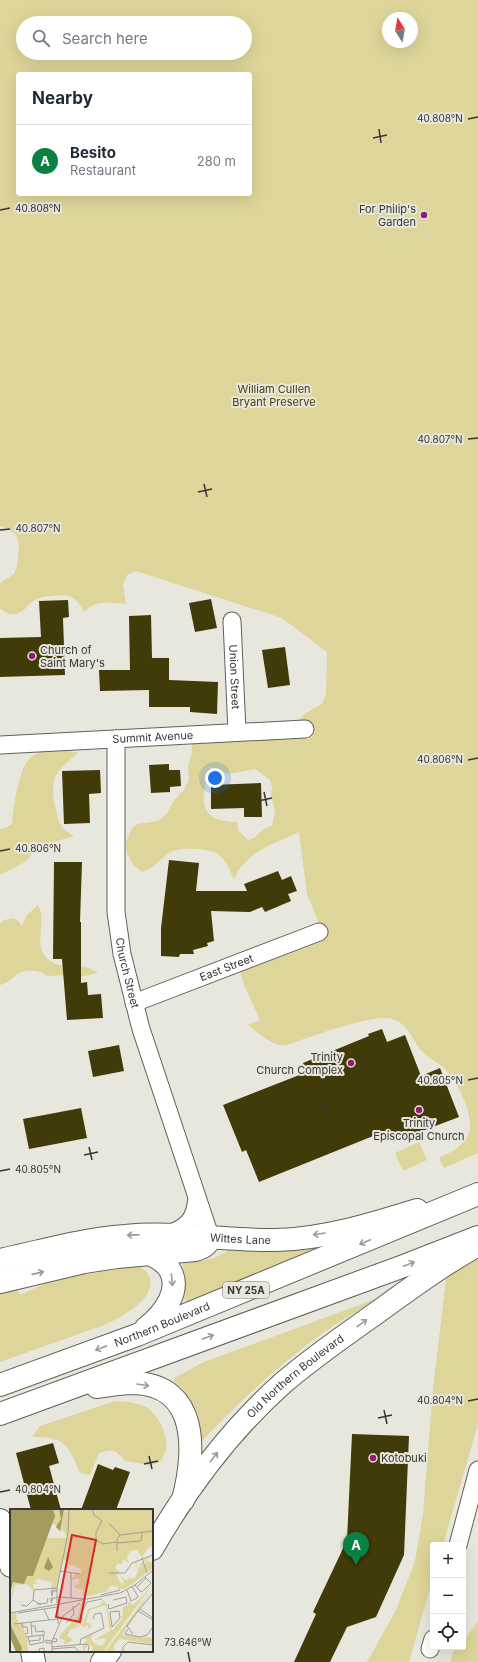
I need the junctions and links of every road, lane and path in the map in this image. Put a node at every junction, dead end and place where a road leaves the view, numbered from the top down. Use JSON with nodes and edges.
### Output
{"nodes":[{"id":1,"x":232,"y":621,"type":"dead end"},
{"id":2,"x":305,"y":729,"type":"dead end"},
{"id":3,"x":237,"y":732,"type":"junction"},
{"id":4,"x":116,"y":738,"type":"junction"},
{"id":5,"x":0,"y":745,"type":"edge"},
{"id":6,"x":319,"y":932,"type":"dead end"},
{"id":7,"x":134,"y":1003,"type":"junction"},
{"id":8,"x":478,"y":1193,"type":"edge"},
{"id":9,"x":197,"y":1198,"type":"junction"},
{"id":10,"x":164,"y":1235,"type":"junction"},
{"id":11,"x":210,"y":1236,"type":"junction"},
{"id":12,"x":478,"y":1237,"type":"edge"},
{"id":13,"x":478,"y":1245,"type":"edge"},
{"id":14,"x":148,"y":1253,"type":"junction"},
{"id":15,"x":0,"y":1260,"type":"edge"},
{"id":16,"x":0,"y":1282,"type":"edge"},
{"id":17,"x":137,"y":1335,"type":"junction"},
{"id":18,"x":6,"y":1383,"type":"edge"},
{"id":19,"x":22,"y":1406,"type":"junction"},
{"id":20,"x":0,"y":1414,"type":"edge"},
{"id":21,"x":478,"y":1470,"type":"edge"},
{"id":22,"x":183,"y":1500,"type":"junction"},
{"id":23,"x":0,"y":1520,"type":"edge"},
{"id":24,"x":459,"y":1542,"type":"edge"},
{"id":25,"x":153,"y":1547,"type":"edge"},
{"id":26,"x":10,"y":1562,"type":"edge"},
{"id":27,"x":32,"y":1652,"type":"edge"},
{"id":28,"x":109,"y":1652,"type":"edge"},
{"id":29,"x":110,"y":1652,"type":"edge"},
{"id":30,"x":34,"y":1662,"type":"edge"},
{"id":31,"x":102,"y":1662,"type":"edge"},
{"id":32,"x":108,"y":1662,"type":"edge"}],
"edges":[{"from":1,"to":3,"type":"street","name":"Union Street"},
{"from":2,"to":3,"type":"street","name":"Summit Avenue"},
{"from":3,"to":4,"type":"street","name":"Summit Avenue"},
{"from":4,"to":5,"type":"street","name":"Summit Avenue"},
{"from":4,"to":7,"type":"street","name":"Church Street"},
{"from":6,"to":7,"type":"street","name":"East Street"},
{"from":7,"to":9,"type":"street","name":"Church Street"},
{"from":8,"to":11,"type":"main road","name":"Wittes Lane","one_way":true},
{"from":8,"to":17,"type":"main road","name":"Northern Boulevard","number":"NY 25A","one_way":true},
{"from":9,"to":10,"type":"street"},
{"from":9,"to":11,"type":"street","name":"Church Street"},
{"from":10,"to":11,"type":"main road","name":"Wittes Lane"},
{"from":10,"to":15,"type":"main road","name":"Wittes Lane","one_way":true},
{"from":11,"to":14,"type":"main road"},
{"from":19,"to":12,"type":"main road","number":"NY 25A","one_way":true},
{"from":22,"to":13,"type":"main road","name":"Old Northern Boulevard","one_way":true},
{"from":16,"to":14,"type":"main road","one_way":true},
{"from":14,"to":17,"type":"main road","one_way":true},
{"from":17,"to":18,"type":"main road","name":"Northern Boulevard","number":"NY 25A","one_way":true},
{"from":19,"to":20,"type":"main road","number":"NY 25A"},
{"from":19,"to":22,"type":"main road","one_way":true},
{"from":21,"to":24,"type":"street"},
{"from":22,"to":25,"type":"main road","name":"Old Northern Boulevard"},
{"from":23,"to":26,"type":"main road"},
{"from":27,"to":30,"type":"main road"},
{"from":28,"to":31,"type":"main road"},
{"from":29,"to":32,"type":"main road"}]}
